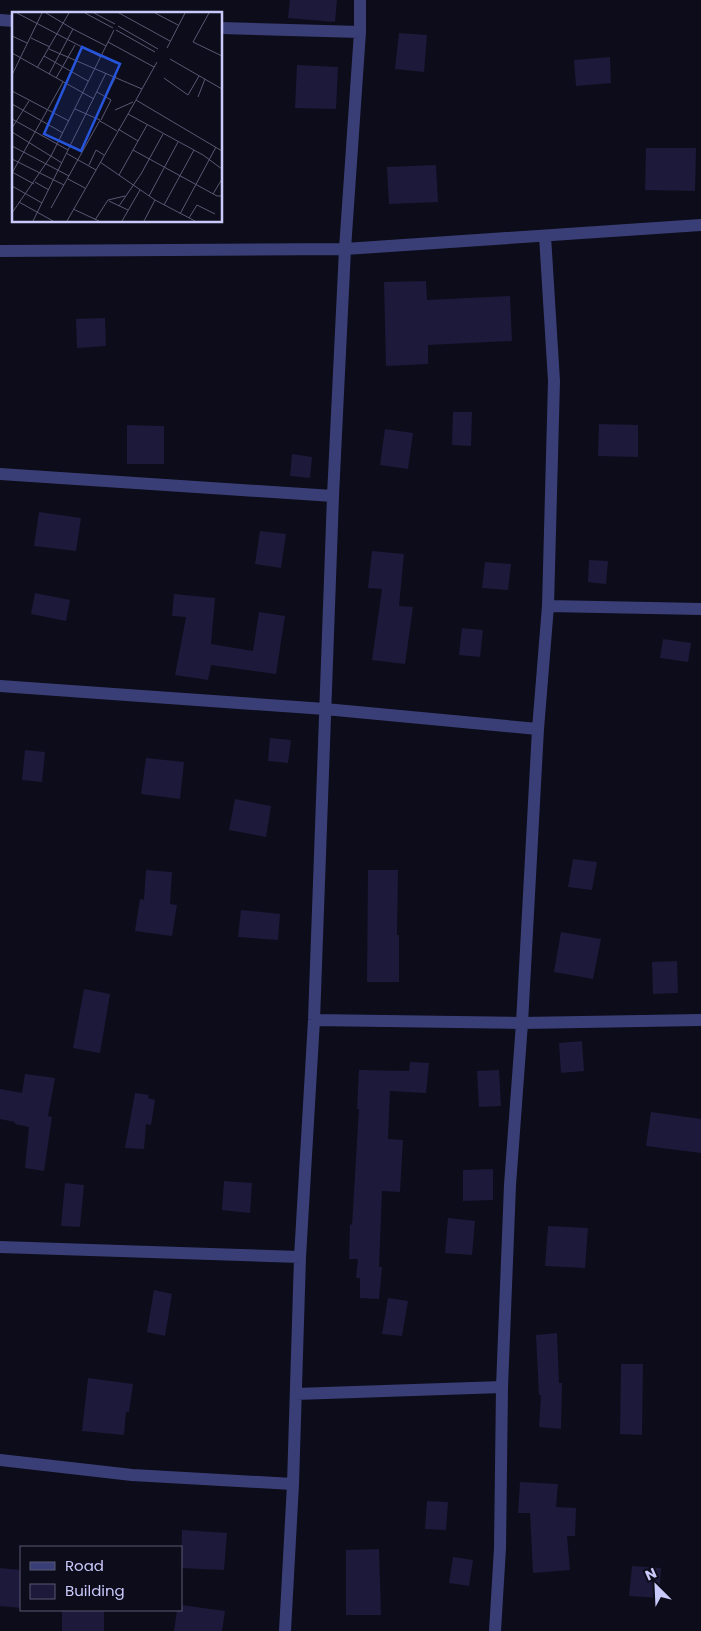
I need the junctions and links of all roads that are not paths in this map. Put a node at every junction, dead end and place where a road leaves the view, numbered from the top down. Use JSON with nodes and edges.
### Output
{"nodes":[{"id":1,"x":360,"y":0,"type":"edge"},
{"id":2,"x":222,"y":28,"type":"edge"},
{"id":3,"x":360,"y":32,"type":"junction"},
{"id":4,"x":701,"y":225,"type":"edge"},
{"id":5,"x":545,"y":236,"type":"junction"},
{"id":6,"x":345,"y":249,"type":"junction"},
{"id":7,"x":0,"y":251,"type":"edge"},
{"id":8,"x":0,"y":474,"type":"edge"},
{"id":9,"x":333,"y":496,"type":"junction"},
{"id":10,"x":548,"y":606,"type":"junction"},
{"id":11,"x":701,"y":609,"type":"edge"},
{"id":12,"x":0,"y":686,"type":"edge"},
{"id":13,"x":324,"y":708,"type":"junction"},
{"id":14,"x":538,"y":729,"type":"junction"},
{"id":15,"x":314,"y":1020,"type":"junction"},
{"id":16,"x":701,"y":1020,"type":"edge"},
{"id":17,"x":522,"y":1023,"type":"junction"},
{"id":18,"x":0,"y":1247,"type":"edge"},
{"id":19,"x":300,"y":1258,"type":"junction"},
{"id":20,"x":502,"y":1387,"type":"junction"},
{"id":21,"x":296,"y":1394,"type":"junction"},
{"id":22,"x":0,"y":1460,"type":"edge"},
{"id":23,"x":293,"y":1484,"type":"junction"},
{"id":24,"x":285,"y":1631,"type":"edge"},
{"id":25,"x":495,"y":1631,"type":"edge"}],
"edges":[{"from":1,"to":3,"type":"street"},
{"from":2,"to":3,"type":"street"},
{"from":3,"to":6,"type":"street"},
{"from":4,"to":5,"type":"street"},
{"from":5,"to":6,"type":"street"},
{"from":5,"to":10,"type":"street"},
{"from":6,"to":7,"type":"street"},
{"from":6,"to":9,"type":"street"},
{"from":8,"to":9,"type":"street"},
{"from":9,"to":13,"type":"street"},
{"from":10,"to":11,"type":"street"},
{"from":10,"to":14,"type":"street"},
{"from":12,"to":13,"type":"street"},
{"from":13,"to":14,"type":"street"},
{"from":13,"to":15,"type":"street"},
{"from":14,"to":17,"type":"street"},
{"from":15,"to":17,"type":"street"},
{"from":15,"to":19,"type":"street"},
{"from":16,"to":17,"type":"street"},
{"from":17,"to":20,"type":"street"},
{"from":18,"to":19,"type":"street"},
{"from":19,"to":21,"type":"street"},
{"from":20,"to":21,"type":"street"},
{"from":20,"to":25,"type":"street"},
{"from":21,"to":23,"type":"street"},
{"from":22,"to":23,"type":"street"},
{"from":23,"to":24,"type":"street"}]}
